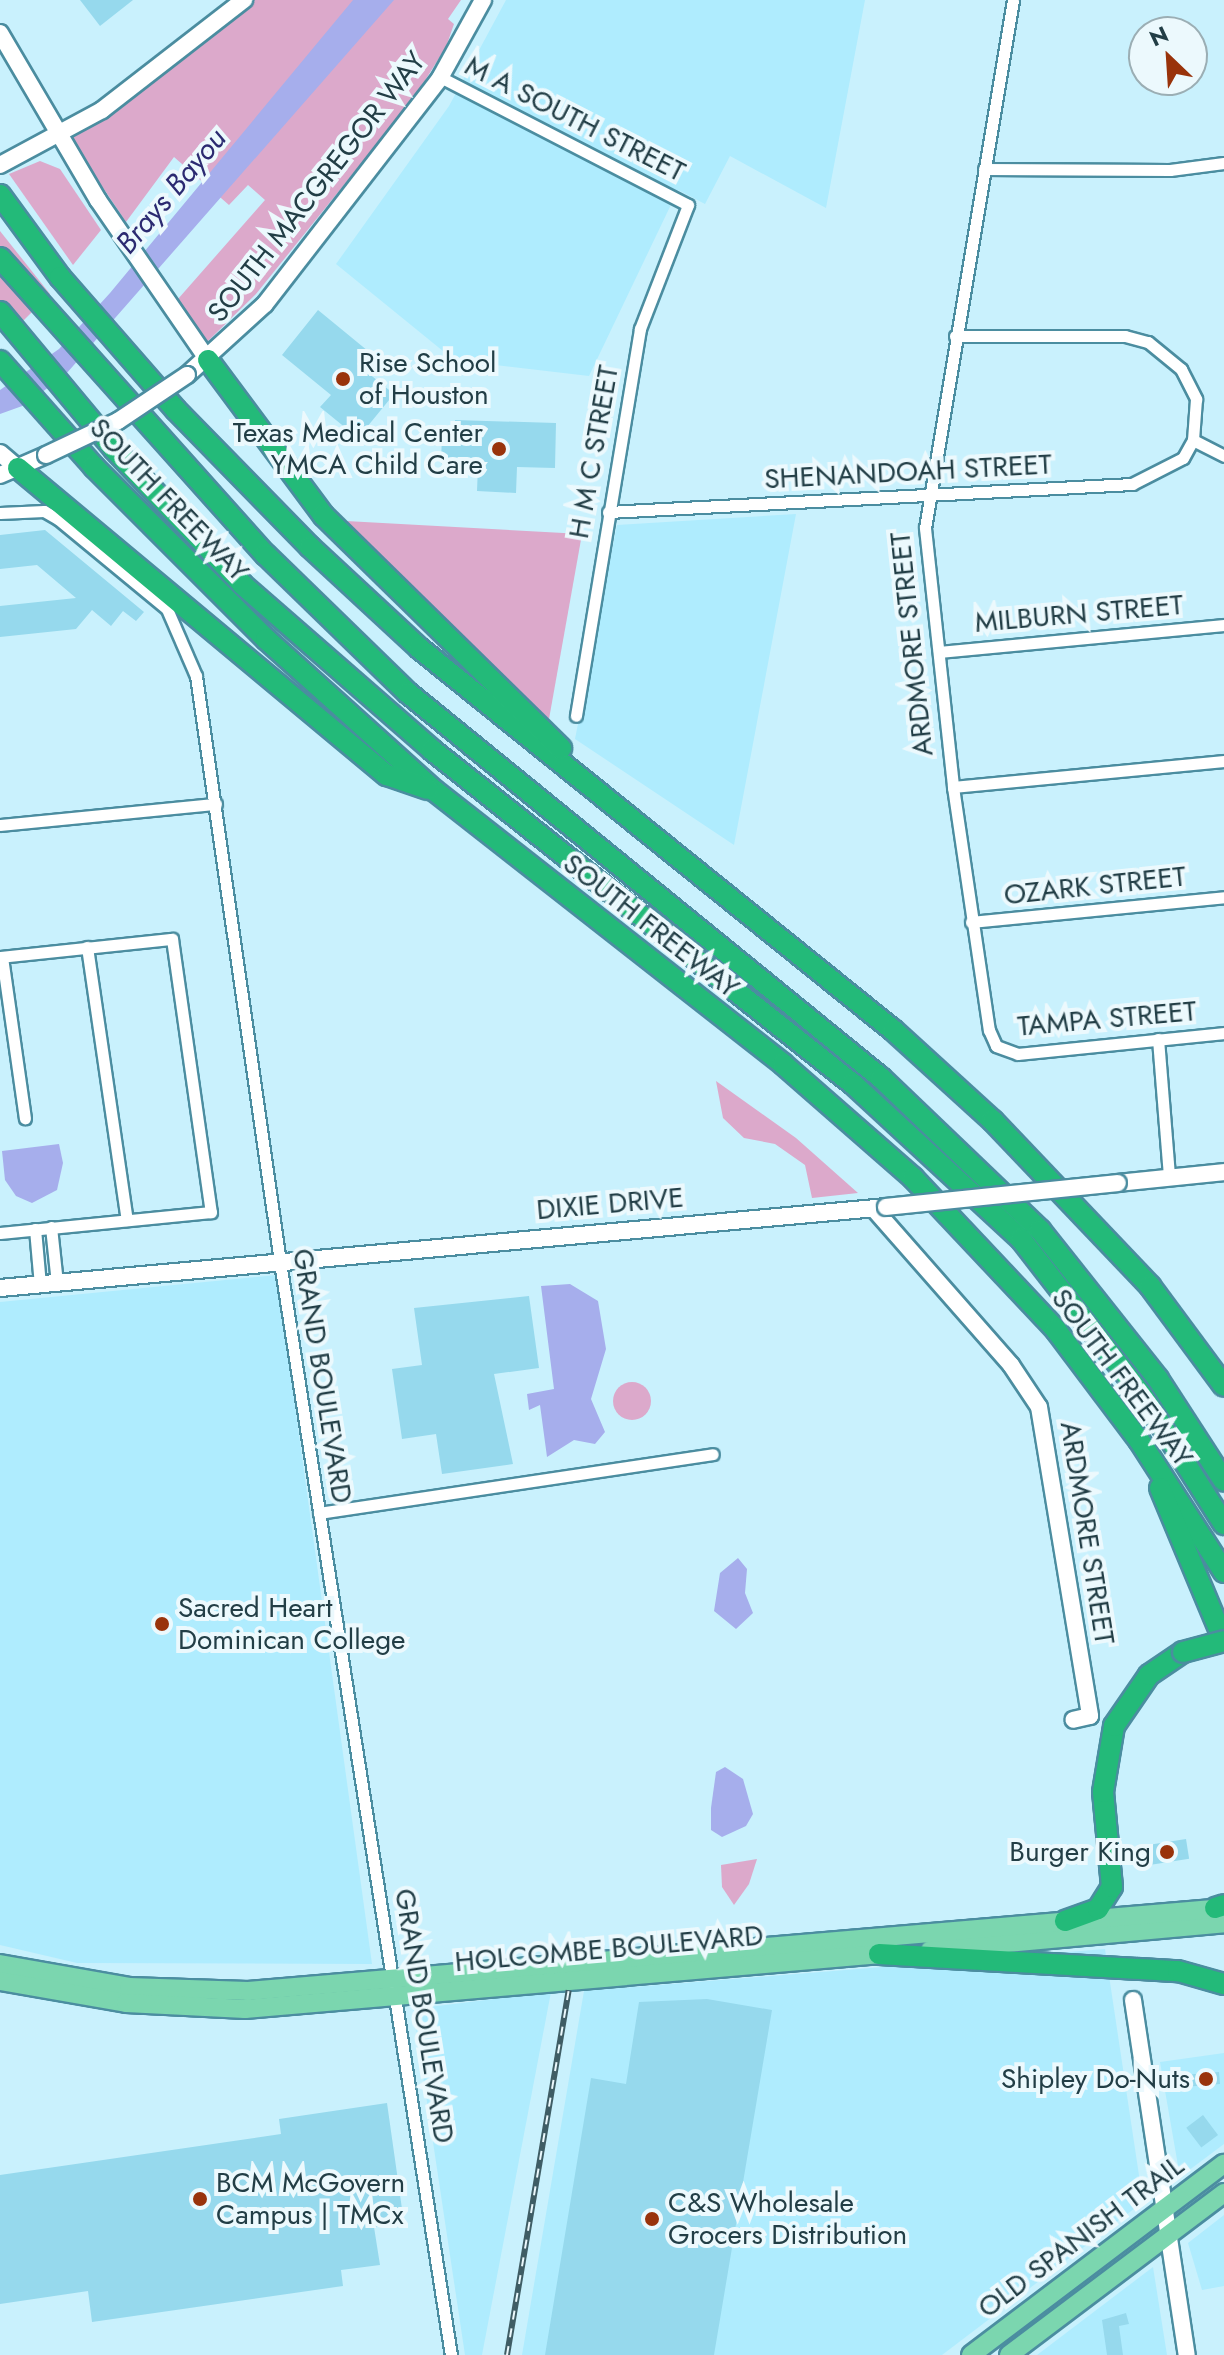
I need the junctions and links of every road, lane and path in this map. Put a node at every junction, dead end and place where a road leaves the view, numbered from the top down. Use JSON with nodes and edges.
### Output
{"nodes":[{"id":1,"x":244,"y":0,"type":"edge"},
{"id":2,"x":483,"y":0,"type":"edge"},
{"id":3,"x":1013,"y":0,"type":"edge"},
{"id":4,"x":0,"y":33,"type":"edge"},
{"id":5,"x":440,"y":77,"type":"junction"},
{"id":6,"x":58,"y":136,"type":"junction"},
{"id":7,"x":1224,"y":163,"type":"edge"},
{"id":8,"x":0,"y":165,"type":"edge"},
{"id":9,"x":984,"y":169,"type":"junction"},
{"id":10,"x":2,"y":196,"type":"edge"},
{"id":11,"x":688,"y":205,"type":"joint"},
{"id":12,"x":0,"y":258,"type":"edge"},
{"id":13,"x":3,"y":316,"type":"edge"},
{"id":14,"x":955,"y":336,"type":"junction"},
{"id":15,"x":208,"y":360,"type":"junction"},
{"id":16,"x":0,"y":361,"type":"edge"},
{"id":17,"x":1193,"y":440,"type":"junction"},
{"id":18,"x":0,"y":453,"type":"edge"},
{"id":19,"x":1224,"y":456,"type":"edge"},
{"id":20,"x":9,"y":471,"type":"edge"},
{"id":21,"x":929,"y":496,"type":"junction"},
{"id":22,"x":608,"y":512,"type":"junction"},
{"id":23,"x":0,"y":513,"type":"edge"},
{"id":24,"x":1224,"y":625,"type":"edge"},
{"id":25,"x":939,"y":652,"type":"junction"},
{"id":26,"x":576,"y":716,"type":"dead end"},
{"id":27,"x":1224,"y":761,"type":"edge"},
{"id":28,"x":953,"y":787,"type":"junction"},
{"id":29,"x":435,"y":791,"type":"junction"},
{"id":30,"x":216,"y":804,"type":"junction"},
{"id":31,"x":0,"y":825,"type":"edge"},
{"id":32,"x":678,"y":858,"type":"junction"},
{"id":33,"x":1224,"y":897,"type":"edge"},
{"id":34,"x":971,"y":922,"type":"junction"},
{"id":35,"x":87,"y":947,"type":"junction"},
{"id":36,"x":1,"y":957,"type":"edge"},
{"id":37,"x":1224,"y":1033,"type":"edge"},
{"id":38,"x":1158,"y":1039,"type":"junction"},
{"id":39,"x":996,"y":1046,"type":"joint"},
{"id":40,"x":25,"y":1118,"type":"dead end"},
{"id":41,"x":1224,"y":1172,"type":"edge"},
{"id":42,"x":1169,"y":1177,"type":"junction"},
{"id":43,"x":880,"y":1208,"type":"junction"},
{"id":44,"x":127,"y":1220,"type":"junction"},
{"id":45,"x":51,"y":1227,"type":"junction"},
{"id":46,"x":35,"y":1229,"type":"junction"},
{"id":47,"x":0,"y":1233,"type":"edge"},
{"id":48,"x":280,"y":1262,"type":"junction"},
{"id":49,"x":49,"y":1284,"type":"junction"},
{"id":50,"x":0,"y":1288,"type":"edge"},
{"id":51,"x":1224,"y":1386,"type":"edge"},
{"id":52,"x":1139,"y":1440,"type":"junction"},
{"id":53,"x":713,"y":1454,"type":"dead end"},
{"id":54,"x":1224,"y":1481,"type":"edge"},
{"id":55,"x":319,"y":1513,"type":"junction"},
{"id":56,"x":1224,"y":1524,"type":"edge"},
{"id":57,"x":1224,"y":1572,"type":"edge"},
{"id":58,"x":1224,"y":1641,"type":"edge"},
{"id":59,"x":1073,"y":1720,"type":"dead end"},
{"id":60,"x":1222,"y":1911,"type":"edge"},
{"id":61,"x":1065,"y":1921,"type":"junction"},
{"id":62,"x":879,"y":1954,"type":"junction"},
{"id":63,"x":0,"y":1964,"type":"edge"},
{"id":64,"x":0,"y":1981,"type":"edge"},
{"id":65,"x":1224,"y":1984,"type":"edge"},
{"id":66,"x":393,"y":1988,"type":"junction"},
{"id":67,"x":1133,"y":2000,"type":"dead end"},
{"id":68,"x":1224,"y":2164,"type":"edge"},
{"id":69,"x":1224,"y":2193,"type":"edge"},
{"id":70,"x":1165,"y":2208,"type":"junction"},
{"id":71,"x":1169,"y":2235,"type":"junction"},
{"id":72,"x":1019,"y":2318,"type":"junction"},
{"id":73,"x":1034,"y":2336,"type":"junction"},
{"id":74,"x":451,"y":2355,"type":"edge"},
{"id":75,"x":971,"y":2355,"type":"edge"},
{"id":76,"x":1009,"y":2355,"type":"edge"},
{"id":77,"x":1187,"y":2355,"type":"edge"}],
"edges":[{"from":1,"to":6,"type":"street"},
{"from":2,"to":5,"type":"street","name":"SOUTH MACGREGOR WAY"},
{"from":3,"to":9,"type":"street","name":"ARDMORE STREET"},
{"from":4,"to":6,"type":"street"},
{"from":5,"to":11,"type":"street","name":"M A SOUTH STREET"},
{"from":5,"to":15,"type":"street","name":"SOUTH MACGREGOR WAY"},
{"from":6,"to":8,"type":"street"},
{"from":6,"to":15,"type":"street"},
{"from":7,"to":9,"type":"street"},
{"from":9,"to":14,"type":"street","name":"ARDMORE STREET"},
{"from":10,"to":32,"type":"highway"},
{"from":11,"to":22,"type":"street","name":"H M C STREET"},
{"from":12,"to":54,"type":"highway"},
{"from":13,"to":56,"type":"highway"},
{"from":14,"to":17,"type":"street"},
{"from":14,"to":21,"type":"street","name":"ARDMORE STREET"},
{"from":15,"to":20,"type":"street","name":"SOUTH MACGREGOR WAY","bridge":true},
{"from":15,"to":32,"type":"highway"},
{"from":16,"to":29,"type":"highway","name":"SOUTH FREEWAY"},
{"from":17,"to":19,"type":"street"},
{"from":17,"to":21,"type":"street","name":"SHENANDOAH STREET"},
{"from":18,"to":20,"type":"street"},
{"from":20,"to":29,"type":"highway"},
{"from":21,"to":22,"type":"street","name":"SHENANDOAH STREET"},
{"from":21,"to":25,"type":"street","name":"ARDMORE STREET"},
{"from":22,"to":26,"type":"street","name":"H M C STREET"},
{"from":23,"to":30,"type":"street","name":"GRAND BOULEVARD"},
{"from":24,"to":25,"type":"street","name":"MILBURN STREET"},
{"from":25,"to":28,"type":"street","name":"ARDMORE STREET"},
{"from":27,"to":28,"type":"street"},
{"from":28,"to":34,"type":"street","name":"ARDMORE STREET"},
{"from":29,"to":52,"type":"highway","name":"SOUTH FREEWAY"},
{"from":30,"to":31,"type":"street"},
{"from":30,"to":48,"type":"street","name":"GRAND BOULEVARD"},
{"from":32,"to":51,"type":"highway"},
{"from":33,"to":34,"type":"street","name":"OZARK STREET"},
{"from":34,"to":39,"type":"street","name":"ARDMORE STREET"},
{"from":35,"to":36,"type":"street"},
{"from":35,"to":44,"type":"street"},
{"from":35,"to":44,"type":"street"},
{"from":36,"to":40,"type":"street"},
{"from":37,"to":38,"type":"street","name":"TAMPA STREET"},
{"from":38,"to":39,"type":"street","name":"TAMPA STREET"},
{"from":38,"to":42,"type":"street"},
{"from":41,"to":42,"type":"street","name":"DIXIE DRIVE"},
{"from":42,"to":43,"type":"street","name":"DIXIE DRIVE","bridge":true},
{"from":43,"to":48,"type":"street","name":"DIXIE DRIVE"},
{"from":43,"to":59,"type":"street","name":"ARDMORE STREET"},
{"from":44,"to":45,"type":"street"},
{"from":45,"to":46,"type":"street"},
{"from":45,"to":49,"type":"street"},
{"from":46,"to":47,"type":"street"},
{"from":46,"to":49,"type":"street"},
{"from":48,"to":49,"type":"street","name":"DIXIE DRIVE"},
{"from":48,"to":55,"type":"street","name":"GRAND BOULEVARD"},
{"from":49,"to":50,"type":"street","name":"DIXIE DRIVE"},
{"from":52,"to":57,"type":"highway","name":"SOUTH FREEWAY"},
{"from":52,"to":58,"type":"highway"},
{"from":53,"to":55,"type":"street"},
{"from":55,"to":66,"type":"street","name":"GRAND BOULEVARD"},
{"from":58,"to":61,"type":"highway","bridge":true},
{"from":60,"to":61,"type":"main road","name":"HOLCOMBE BOULEVARD"},
{"from":60,"to":62,"type":"main road","name":"HOLCOMBE BOULEVARD"},
{"from":61,"to":66,"type":"main road","name":"HOLCOMBE BOULEVARD"},
{"from":62,"to":65,"type":"highway"},
{"from":62,"to":66,"type":"main road","name":"HOLCOMBE BOULEVARD"},
{"from":63,"to":66,"type":"main road","name":"HOLCOMBE BOULEVARD"},
{"from":64,"to":66,"type":"main road","name":"HOLCOMBE BOULEVARD"},
{"from":66,"to":74,"type":"street","name":"GRAND BOULEVARD"},
{"from":67,"to":70,"type":"street"},
{"from":68,"to":70,"type":"main road","name":"OLD SPANISH TRAIL"},
{"from":69,"to":71,"type":"main road","name":"OLD SPANISH TRAIL"},
{"from":70,"to":71,"type":"street"},
{"from":70,"to":72,"type":"main road","name":"OLD SPANISH TRAIL"},
{"from":71,"to":73,"type":"main road","name":"OLD SPANISH TRAIL"},
{"from":71,"to":77,"type":"street"},
{"from":72,"to":73,"type":"main road"},
{"from":72,"to":75,"type":"main road","name":"OLD SPANISH TRAIL"},
{"from":73,"to":76,"type":"main road","name":"OLD SPANISH TRAIL"}]}
